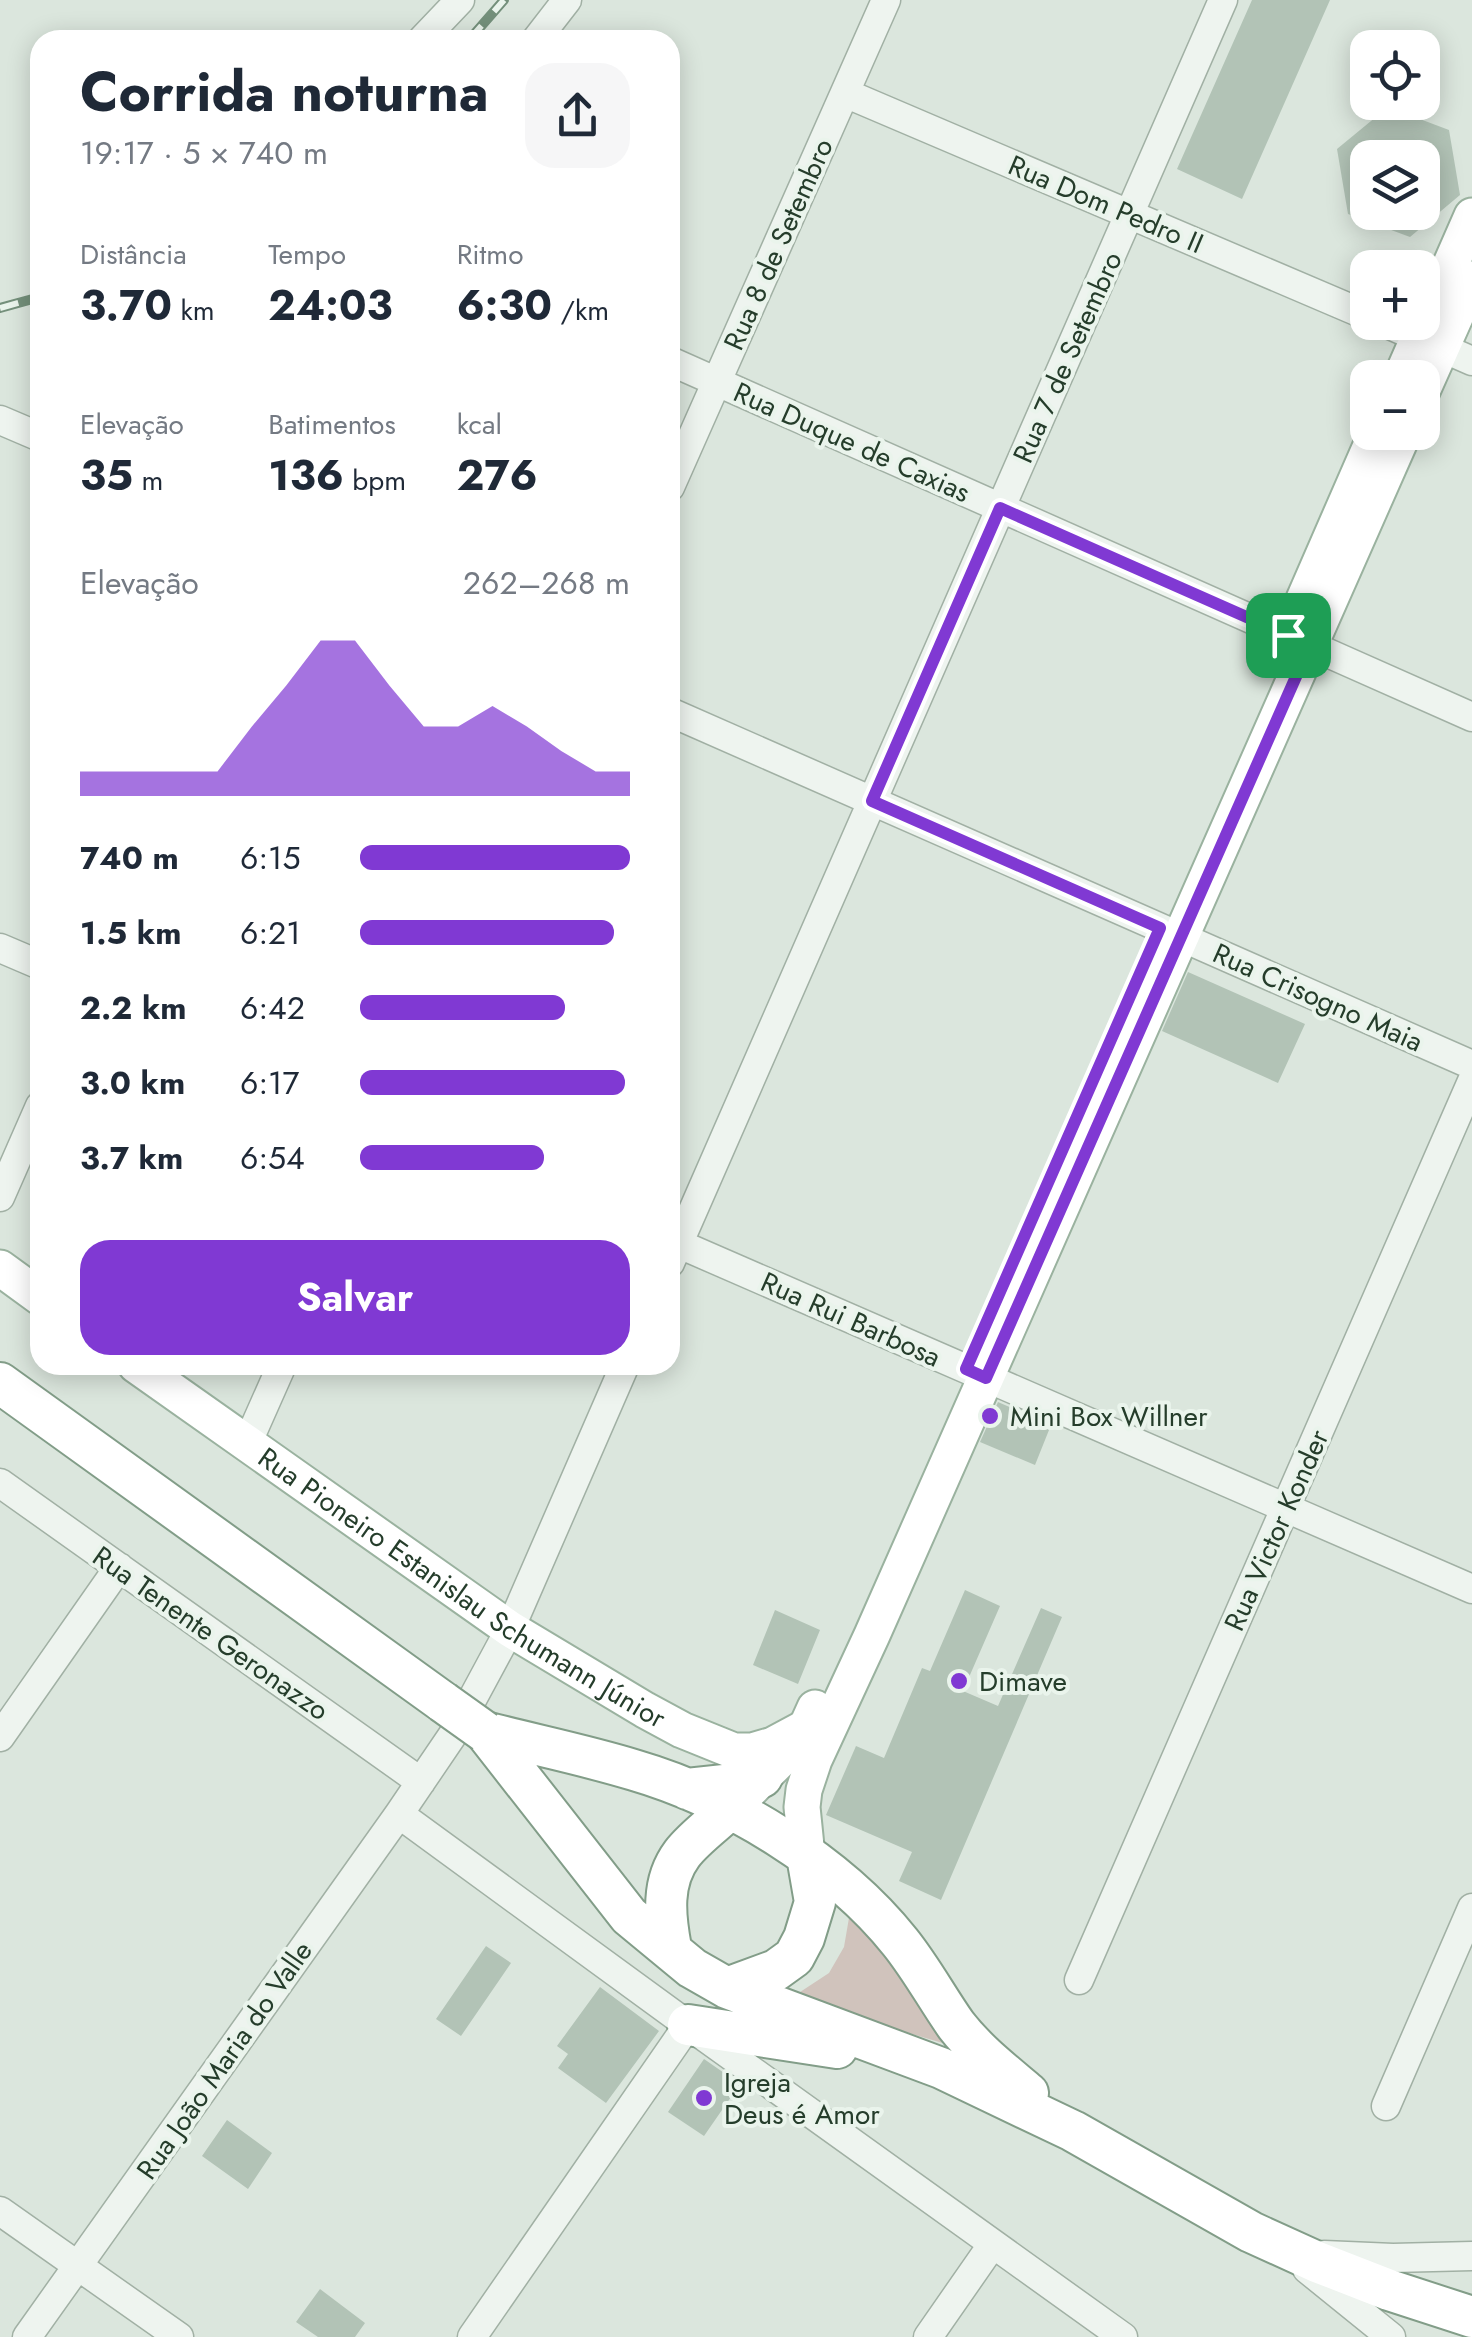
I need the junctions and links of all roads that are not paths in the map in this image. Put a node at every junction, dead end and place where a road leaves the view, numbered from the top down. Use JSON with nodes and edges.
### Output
{"nodes":[{"id":1,"x":460,"y":0,"type":"edge"},
{"id":2,"x":567,"y":0,"type":"edge"},
{"id":3,"x":886,"y":0,"type":"edge"},
{"id":4,"x":1222,"y":0,"type":"edge"},
{"id":5,"x":432,"y":30,"type":"edge"},
{"id":6,"x":544,"y":30,"type":"edge"},
{"id":7,"x":845,"y":93,"type":"junction"},
{"id":8,"x":1129,"y":214,"type":"junction"},
{"id":9,"x":1472,"y":216,"type":"edge"},
{"id":10,"x":1472,"y":279,"type":"edge"},
{"id":11,"x":1350,"y":308,"type":"edge"},
{"id":12,"x":1444,"y":349,"type":"edge"},
{"id":13,"x":680,"y":366,"type":"edge"},
{"id":14,"x":716,"y":382,"type":"junction"},
{"id":15,"x":0,"y":420,"type":"edge"},
{"id":16,"x":30,"y":434,"type":"edge"},
{"id":17,"x":1370,"y":450,"type":"edge"},
{"id":18,"x":1395,"y":450,"type":"edge"},
{"id":19,"x":680,"y":465,"type":"edge"},
{"id":20,"x":1000,"y":508,"type":"junction"},
{"id":21,"x":1299,"y":640,"type":"junction"},
{"id":22,"x":680,"y":716,"type":"edge"},
{"id":23,"x":1472,"y":717,"type":"edge"},
{"id":24,"x":872,"y":801,"type":"junction"},
{"id":25,"x":1170,"y":932,"type":"junction"},
{"id":26,"x":0,"y":948,"type":"edge"},
{"id":27,"x":30,"y":962,"type":"edge"},
{"id":28,"x":1472,"y":1065,"type":"edge"},
{"id":29,"x":1472,"y":1081,"type":"edge"},
{"id":30,"x":30,"y":1129,"type":"edge"},
{"id":31,"x":0,"y":1197,"type":"edge"},
{"id":32,"x":680,"y":1233,"type":"edge"},
{"id":33,"x":680,"y":1252,"type":"edge"},
{"id":34,"x":0,"y":1268,"type":"edge"},
{"id":35,"x":30,"y":1290,"type":"edge"},
{"id":36,"x":976,"y":1373,"type":"junction"},
{"id":37,"x":150,"y":1375,"type":"edge"},
{"id":38,"x":278,"y":1375,"type":"edge"},
{"id":39,"x":621,"y":1375,"type":"edge"},
{"id":40,"x":0,"y":1383,"type":"edge"},
{"id":41,"x":247,"y":1444,"type":"junction"},
{"id":42,"x":0,"y":1483,"type":"edge"},
{"id":43,"x":1286,"y":1508,"type":"junction"},
{"id":44,"x":119,"y":1568,"type":"junction"},
{"id":45,"x":1472,"y":1589,"type":"edge"},
{"id":46,"x":510,"y":1629,"type":"junction"},
{"id":47,"x":806,"y":1728,"type":"junction"},
{"id":48,"x":486,"y":1732,"type":"junction"},
{"id":49,"x":0,"y":1737,"type":"edge"},
{"id":50,"x":762,"y":1778,"type":"junction"},
{"id":51,"x":421,"y":1782,"type":"junction"},
{"id":52,"x":687,"y":1788,"type":"junction"},
{"id":53,"x":730,"y":1809,"type":"junction"},
{"id":54,"x":399,"y":1814,"type":"junction"},
{"id":55,"x":807,"y":1856,"type":"junction"},
{"id":56,"x":1472,"y":1908,"type":"edge"},
{"id":57,"x":671,"y":1948,"type":"junction"},
{"id":58,"x":1079,"y":1980,"type":"dead end"},
{"id":59,"x":727,"y":1988,"type":"junction"},
{"id":60,"x":688,"y":2025,"type":"junction"},
{"id":61,"x":941,"y":2068,"type":"junction"},
{"id":62,"x":1386,"y":2106,"type":"dead end"},
{"id":63,"x":1073,"y":2131,"type":"junction"},
{"id":64,"x":0,"y":2211,"type":"edge"},
{"id":65,"x":992,"y":2245,"type":"junction"},
{"id":66,"x":1287,"y":2249,"type":"junction"},
{"id":67,"x":1472,"y":2256,"type":"edge"},
{"id":68,"x":78,"y":2266,"type":"junction"},
{"id":69,"x":1472,"y":2318,"type":"edge"},
{"id":70,"x":27,"y":2337,"type":"edge"},
{"id":71,"x":180,"y":2337,"type":"edge"},
{"id":72,"x":472,"y":2337,"type":"edge"},
{"id":73,"x":928,"y":2337,"type":"edge"},
{"id":74,"x":1123,"y":2337,"type":"edge"},
{"id":75,"x":1391,"y":2337,"type":"edge"}],
"edges":[{"from":1,"to":5,"type":"street"},
{"from":2,"to":6,"type":"street"},
{"from":3,"to":7,"type":"street","name":"Rua 8 de Setembro"},
{"from":4,"to":8,"type":"street","name":"Rua 7 de Setembro"},
{"from":7,"to":8,"type":"street","name":"Rua Dom Pedro II"},
{"from":7,"to":14,"type":"street","name":"Rua 8 de Setembro"},
{"from":8,"to":11,"type":"street","name":"Rua Dom Pedro II"},
{"from":8,"to":20,"type":"street","name":"Rua 7 de Setembro"},
{"from":9,"to":12,"type":"main road"},
{"from":10,"to":12,"type":"main road"},
{"from":13,"to":14,"type":"street","name":"Rua Duque de Caxias"},
{"from":14,"to":19,"type":"street","name":"Rua 8 de Setembro"},
{"from":14,"to":20,"type":"street","name":"Rua Duque de Caxias"},
{"from":15,"to":16,"type":"street"},
{"from":17,"to":21,"type":"main road"},
{"from":18,"to":21,"type":"main road"},
{"from":20,"to":21,"type":"street","name":"Rua Duque de Caxias"},
{"from":20,"to":24,"type":"street","name":"Rua 7 de Setembro"},
{"from":21,"to":23,"type":"street","name":"Rua Duque de Caxias"},
{"from":21,"to":25,"type":"main road"},
{"from":22,"to":24,"type":"street","name":"Rua Crisogno Maia"},
{"from":24,"to":25,"type":"street","name":"Rua Crisogno Maia"},
{"from":24,"to":32,"type":"street","name":"Rua 7 de Setembro"},
{"from":25,"to":28,"type":"street","name":"Rua Crisogno Maia"},
{"from":25,"to":36,"type":"main road"},
{"from":26,"to":27,"type":"street"},
{"from":29,"to":43,"type":"street","name":"Rua Victor Konder"},
{"from":30,"to":31,"type":"street"},
{"from":33,"to":36,"type":"street","name":"Rua Rui Barbosa"},
{"from":34,"to":35,"type":"main road"},
{"from":36,"to":43,"type":"street","name":"Rua Rui Barbosa"},
{"from":36,"to":47,"type":"main road"},
{"from":36,"to":55,"type":"main road"},
{"from":37,"to":41,"type":"main road","name":"Rua Pioneiro Estanislau Schumann Júnior"},
{"from":38,"to":41,"type":"street"},
{"from":39,"to":46,"type":"street"},
{"from":40,"to":48,"type":"highway","bridge":true},
{"from":41,"to":46,"type":"main road","name":"Rua Pioneiro Estanislau Schumann Júnior"},
{"from":42,"to":44,"type":"street","name":"Rua Tenente Geronazzo"},
{"from":43,"to":45,"type":"street","name":"Rua Rui Barbosa"},
{"from":43,"to":58,"type":"street","name":"Rua Victor Konder"},
{"from":44,"to":49,"type":"street"},
{"from":44,"to":51,"type":"street","name":"Rua Tenente Geronazzo"},
{"from":46,"to":47,"type":"main road","name":"Rua Pioneiro Estanislau Schumann Júnior"},
{"from":46,"to":51,"type":"street","name":"Rua João Maria do Valle"},
{"from":47,"to":50,"type":"main road"},
{"from":48,"to":52,"type":"highway"},
{"from":48,"to":57,"type":"highway"},
{"from":50,"to":52,"type":"highway"},
{"from":50,"to":53,"type":"main road"},
{"from":51,"to":54,"type":"street","name":"Rua João Maria do Valle"},
{"from":52,"to":53,"type":"highway"},
{"from":53,"to":55,"type":"highway"},
{"from":53,"to":57,"type":"highway"},
{"from":54,"to":60,"type":"street"},
{"from":54,"to":68,"type":"street","name":"Rua João Maria do Valle"},
{"from":55,"to":59,"type":"highway"},
{"from":55,"to":63,"type":"highway"},
{"from":56,"to":62,"type":"street"},
{"from":57,"to":59,"type":"highway"},
{"from":59,"to":61,"type":"highway"},
{"from":60,"to":61,"type":"highway"},
{"from":60,"to":65,"type":"street"},
{"from":60,"to":72,"type":"street"},
{"from":61,"to":63,"type":"highway"},
{"from":63,"to":66,"type":"highway"},
{"from":64,"to":68,"type":"street"},
{"from":65,"to":73,"type":"street"},
{"from":65,"to":74,"type":"street"},
{"from":66,"to":67,"type":"street"},
{"from":66,"to":69,"type":"highway"},
{"from":66,"to":75,"type":"street"},
{"from":68,"to":70,"type":"street","name":"Rua João Maria do Valle"},
{"from":68,"to":71,"type":"street"}]}
